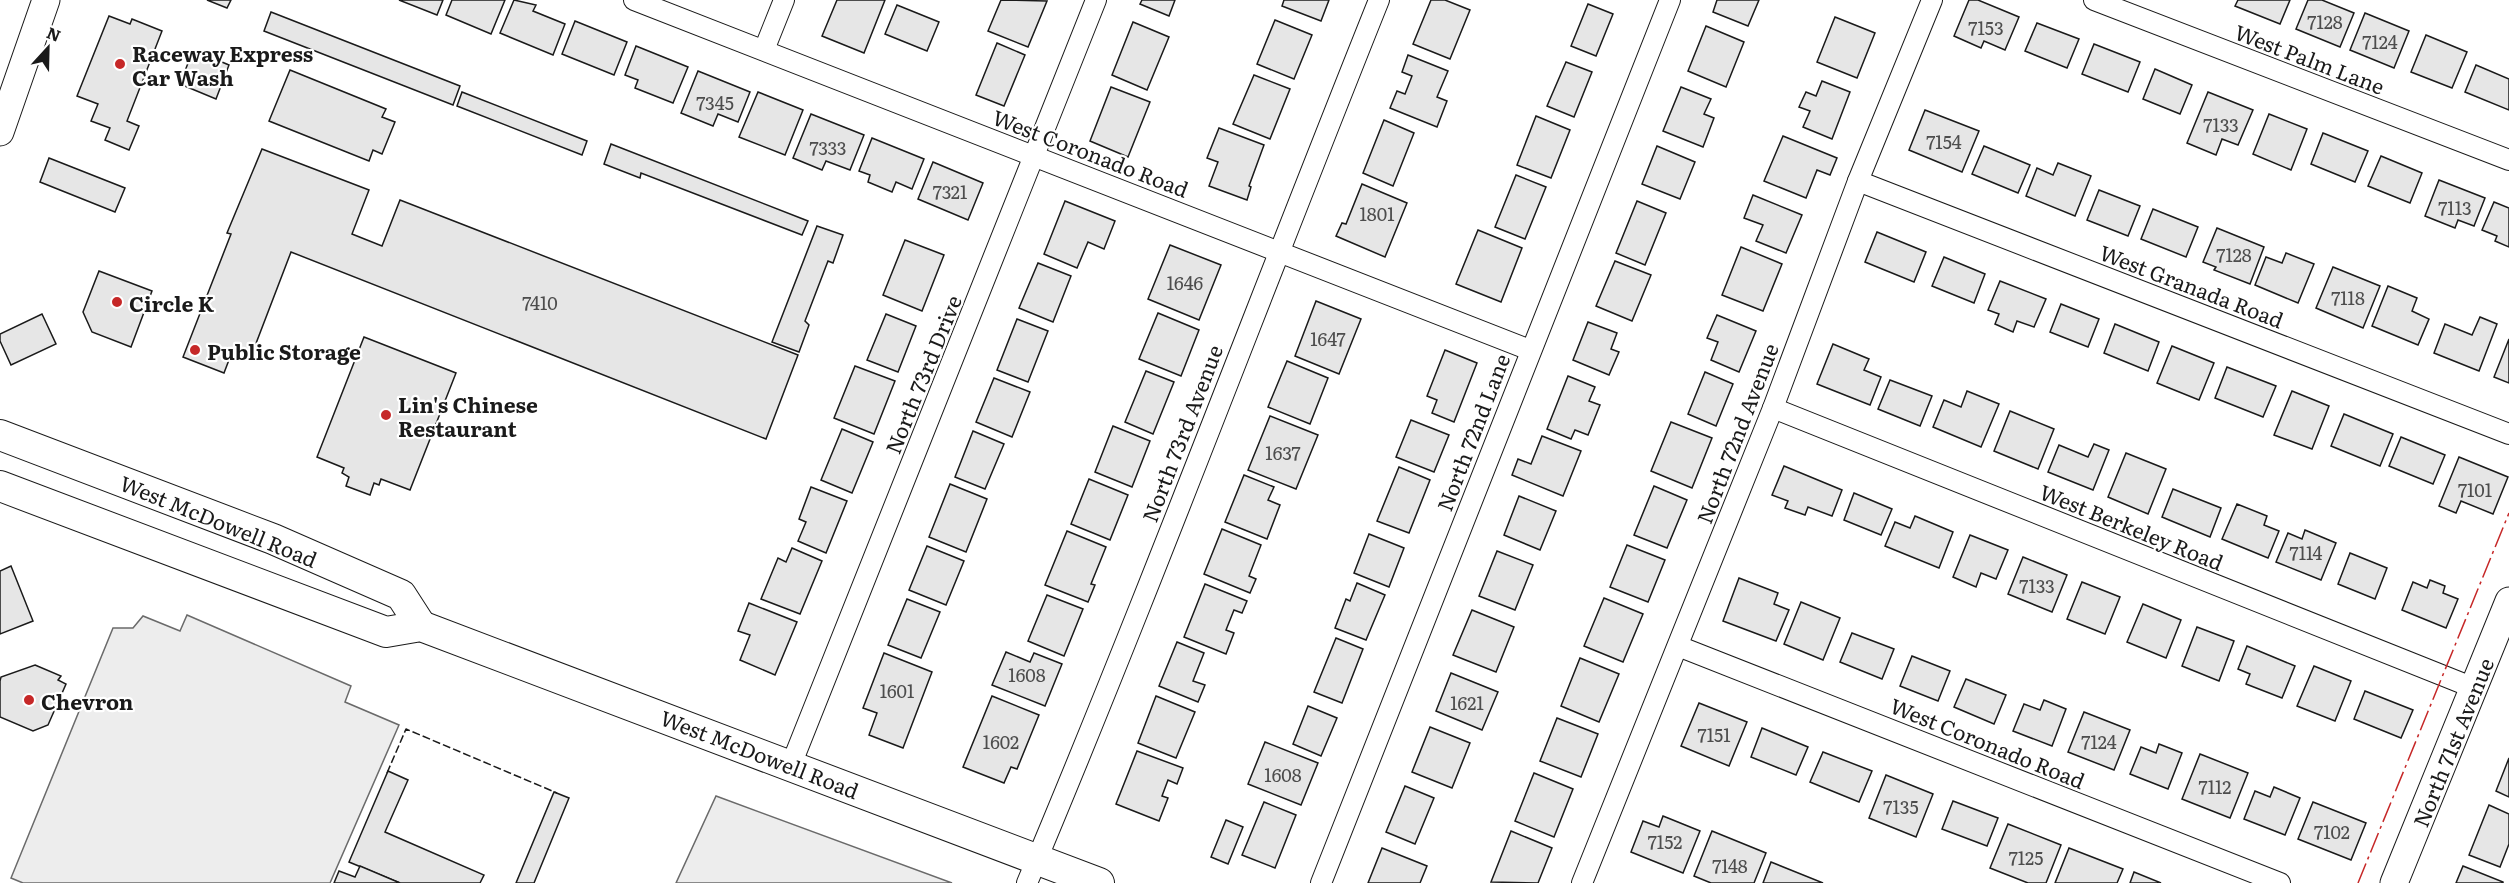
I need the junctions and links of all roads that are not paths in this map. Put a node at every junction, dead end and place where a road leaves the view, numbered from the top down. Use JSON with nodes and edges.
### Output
{"nodes":[{"id":1,"x":46,"y":0,"type":"edge"},
{"id":2,"x":634,"y":0,"type":"edge"},
{"id":3,"x":784,"y":0,"type":"edge"},
{"id":4,"x":1096,"y":0,"type":"edge"},
{"id":5,"x":1379,"y":0,"type":"edge"},
{"id":6,"x":1670,"y":0,"type":"edge"},
{"id":7,"x":1932,"y":0,"type":"edge"},
{"id":8,"x":2094,"y":0,"type":"edge"},
{"id":9,"x":764,"y":50,"type":"junction"},
{"id":10,"x":0,"y":132,"type":"edge"},
{"id":11,"x":1035,"y":156,"type":"junction"},
{"id":12,"x":2509,"y":160,"type":"edge"},
{"id":13,"x":1858,"y":181,"type":"junction"},
{"id":14,"x":1278,"y":251,"type":"junction"},
{"id":15,"x":1530,"y":350,"type":"junction"},
{"id":16,"x":1773,"y":408,"type":"junction"},
{"id":17,"x":2509,"y":434,"type":"edge"},
{"id":18,"x":0,"y":435,"type":"edge"},
{"id":19,"x":0,"y":486,"type":"edge"},
{"id":20,"x":2509,"y":601,"type":"edge"},
{"id":21,"x":421,"y":626,"type":"junction"},
{"id":22,"x":1678,"y":646,"type":"junction"},
{"id":23,"x":2474,"y":688,"type":"junction"},
{"id":24,"x":791,"y":765,"type":"junction"},
{"id":25,"x":1032,"y":871,"type":"edge"},
{"id":26,"x":1586,"y":882,"type":"edge"},
{"id":27,"x":1099,"y":883,"type":"edge"},
{"id":28,"x":1321,"y":883,"type":"edge"},
{"id":29,"x":2280,"y":883,"type":"edge"},
{"id":30,"x":2394,"y":883,"type":"edge"}],
"edges":[{"from":1,"to":10,"type":"street"},
{"from":2,"to":9,"type":"street","name":"West Coronado Road"},
{"from":3,"to":9,"type":"street"},
{"from":4,"to":11,"type":"street","name":"North 73rd Drive"},
{"from":5,"to":14,"type":"street","name":"North 73rd Avenue"},
{"from":6,"to":15,"type":"street","name":"North 72nd Lane"},
{"from":7,"to":13,"type":"street","name":"North 72nd Avenue"},
{"from":8,"to":12,"type":"street","name":"West Palm Lane"},
{"from":9,"to":11,"type":"street","name":"West Coronado Road"},
{"from":11,"to":14,"type":"street","name":"West Coronado Road"},
{"from":11,"to":24,"type":"street","name":"North 73rd Drive"},
{"from":13,"to":16,"type":"street","name":"North 72nd Avenue"},
{"from":13,"to":17,"type":"street","name":"West Granada Road"},
{"from":14,"to":15,"type":"street","name":"West Coronado Road"},
{"from":14,"to":25,"type":"street","name":"North 73rd Avenue"},
{"from":15,"to":28,"type":"street","name":"North 72nd Lane"},
{"from":16,"to":22,"type":"street","name":"North 72nd Avenue"},
{"from":16,"to":23,"type":"street","name":"West Berkeley Road"},
{"from":18,"to":21,"type":"main road","name":"West McDowell Road"},
{"from":19,"to":21,"type":"main road","name":"West McDowell Road"},
{"from":20,"to":23,"type":"street","name":"North 71st Avenue"},
{"from":21,"to":24,"type":"main road","name":"West McDowell Road"},
{"from":22,"to":26,"type":"street","name":"North 72nd Avenue"},
{"from":22,"to":29,"type":"street","name":"West Coronado Road"},
{"from":23,"to":30,"type":"street","name":"North 71st Avenue"},
{"from":24,"to":25,"type":"main road","name":"West McDowell Road"},
{"from":25,"to":27,"type":"main road","name":"West McDowell Road"}]}
